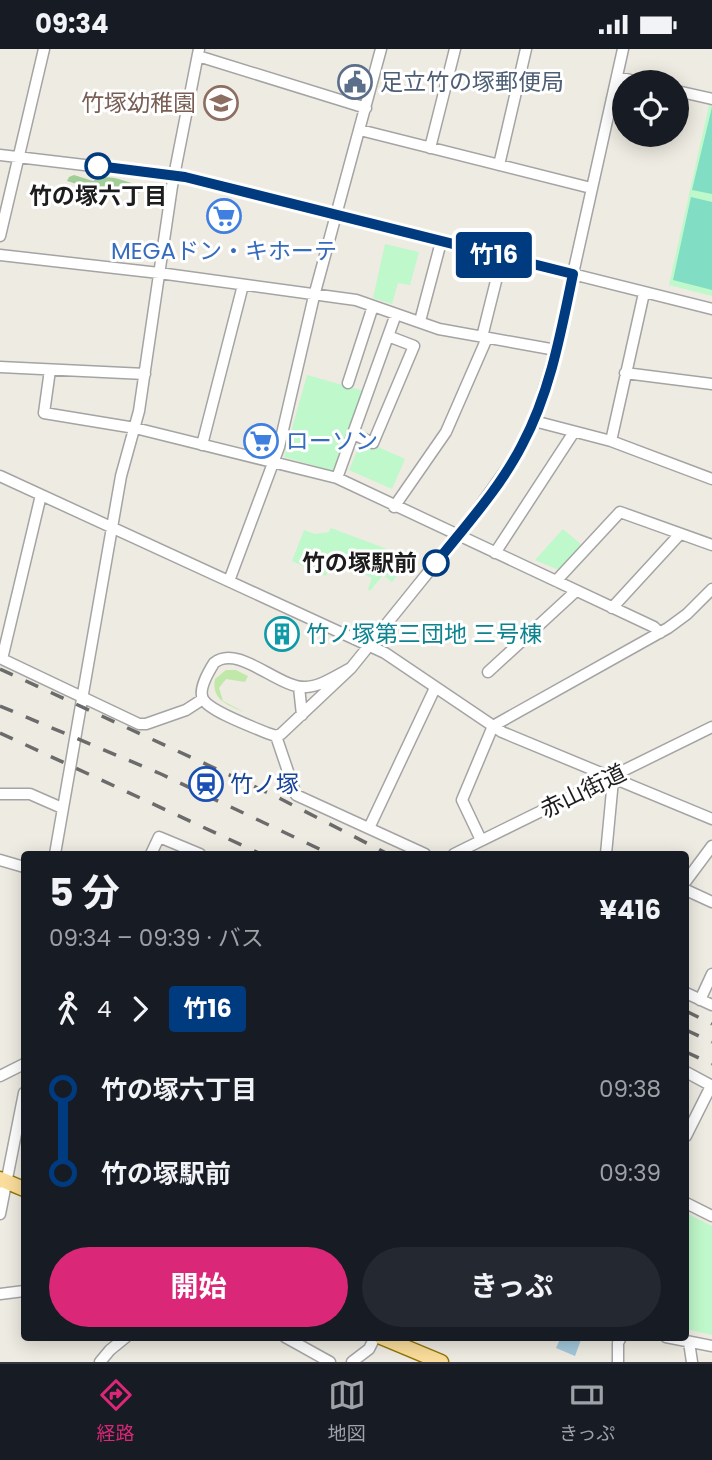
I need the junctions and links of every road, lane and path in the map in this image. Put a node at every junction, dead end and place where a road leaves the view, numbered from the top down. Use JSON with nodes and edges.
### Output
{"nodes":[{"id":1,"x":44,"y":49,"type":"edge"},
{"id":2,"x":381,"y":49,"type":"edge"},
{"id":3,"x":454,"y":49,"type":"edge"},
{"id":4,"x":526,"y":49,"type":"edge"},
{"id":5,"x":623,"y":49,"type":"edge"},
{"id":6,"x":199,"y":52,"type":"edge"},
{"id":7,"x":619,"y":70,"type":"edge"},
{"id":8,"x":689,"y":94,"type":"edge"},
{"id":9,"x":712,"y":99,"type":"edge"},
{"id":10,"x":612,"y":100,"type":"edge"},
{"id":11,"x":366,"y":108,"type":"junction"},
{"id":12,"x":360,"y":130,"type":"junction"},
{"id":13,"x":430,"y":148,"type":"junction"},
{"id":14,"x":0,"y":155,"type":"edge"},
{"id":15,"x":19,"y":157,"type":"junction"},
{"id":16,"x":499,"y":165,"type":"junction"},
{"id":17,"x":175,"y":175,"type":"junction"},
{"id":18,"x":592,"y":188,"type":"junction"},
{"id":19,"x":336,"y":215,"type":"junction"},
{"id":20,"x":0,"y":236,"type":"edge"},
{"id":21,"x":441,"y":241,"type":"junction"},
{"id":22,"x":0,"y":254,"type":"edge"},
{"id":23,"x":502,"y":257,"type":"junction"},
{"id":24,"x":159,"y":273,"type":"junction"},
{"id":25,"x":573,"y":274,"type":"junction"},
{"id":26,"x":243,"y":285,"type":"junction"},
{"id":27,"x":644,"y":293,"type":"junction"},
{"id":28,"x":314,"y":296,"type":"junction"},
{"id":29,"x":373,"y":306,"type":"junction"},
{"id":30,"x":712,"y":310,"type":"edge"},
{"id":31,"x":396,"y":314,"type":"junction"},
{"id":32,"x":420,"y":321,"type":"junction"},
{"id":33,"x":388,"y":336,"type":"junction"},
{"id":34,"x":484,"y":337,"type":"junction"},
{"id":35,"x":556,"y":350,"type":"junction"},
{"id":36,"x":0,"y":367,"type":"edge"},
{"id":37,"x":50,"y":370,"type":"junction"},
{"id":38,"x":625,"y":373,"type":"junction"},
{"id":39,"x":145,"y":374,"type":"junction"},
{"id":40,"x":348,"y":383,"type":"dead end"},
{"id":41,"x":712,"y":384,"type":"edge"},
{"id":42,"x":534,"y":421,"type":"junction"},
{"id":43,"x":135,"y":428,"type":"junction"},
{"id":44,"x":574,"y":432,"type":"junction"},
{"id":45,"x":353,"y":435,"type":"junction"},
{"id":46,"x":611,"y":441,"type":"junction"},
{"id":47,"x":202,"y":445,"type":"junction"},
{"id":48,"x":274,"y":463,"type":"junction"},
{"id":49,"x":0,"y":476,"type":"edge"},
{"id":50,"x":337,"y":478,"type":"junction"},
{"id":51,"x":712,"y":479,"type":"edge"},
{"id":52,"x":41,"y":495,"type":"junction"},
{"id":53,"x":394,"y":507,"type":"junction"},
{"id":54,"x":113,"y":528,"type":"junction"},
{"id":55,"x":680,"y":534,"type":"junction"},
{"id":56,"x":458,"y":536,"type":"junction"},
{"id":57,"x":712,"y":545,"type":"edge"},
{"id":58,"x":495,"y":553,"type":"junction"},
{"id":59,"x":229,"y":581,"type":"junction"},
{"id":60,"x":556,"y":581,"type":"junction"},
{"id":61,"x":712,"y":589,"type":"edge"},
{"id":62,"x":576,"y":591,"type":"junction"},
{"id":63,"x":612,"y":608,"type":"junction"},
{"id":64,"x":660,"y":633,"type":"junction"},
{"id":65,"x":370,"y":645,"type":"junction"},
{"id":66,"x":1,"y":658,"type":"edge"},
{"id":67,"x":351,"y":668,"type":"junction"},
{"id":68,"x":488,"y":672,"type":"dead end"},
{"id":69,"x":299,"y":687,"type":"junction"},
{"id":70,"x":435,"y":688,"type":"junction"},
{"id":71,"x":82,"y":696,"type":"junction"},
{"id":72,"x":203,"y":699,"type":"junction"},
{"id":73,"x":302,"y":715,"type":"junction"},
{"id":74,"x":493,"y":726,"type":"junction"},
{"id":75,"x":712,"y":727,"type":"edge"},
{"id":76,"x":276,"y":736,"type":"junction"},
{"id":77,"x":611,"y":779,"type":"junction"},
{"id":78,"x":0,"y":794,"type":"edge"},
{"id":79,"x":62,"y":808,"type":"junction"},
{"id":80,"x":712,"y":819,"type":"edge"},
{"id":81,"x":369,"y":828,"type":"junction"},
{"id":82,"x":481,"y":840,"type":"junction"},
{"id":83,"x":712,"y":846,"type":"edge"},
{"id":84,"x":55,"y":851,"type":"edge"},
{"id":85,"x":152,"y":851,"type":"edge"},
{"id":86,"x":193,"y":851,"type":"edge"},
{"id":87,"x":419,"y":851,"type":"edge"},
{"id":88,"x":460,"y":851,"type":"edge"},
{"id":89,"x":606,"y":851,"type":"edge"},
{"id":90,"x":0,"y":860,"type":"edge"},
{"id":91,"x":21,"y":866,"type":"edge"},
{"id":92,"x":689,"y":877,"type":"edge"},
{"id":93,"x":689,"y":891,"type":"edge"},
{"id":94,"x":712,"y":902,"type":"edge"},
{"id":95,"x":712,"y":974,"type":"edge"},
{"id":96,"x":689,"y":994,"type":"edge"},
{"id":97,"x":700,"y":1000,"type":"junction"},
{"id":98,"x":712,"y":1005,"type":"edge"},
{"id":99,"x":21,"y":1069,"type":"edge"},
{"id":100,"x":689,"y":1074,"type":"edge"},
{"id":101,"x":0,"y":1076,"type":"edge"},
{"id":102,"x":712,"y":1086,"type":"edge"},
{"id":103,"x":21,"y":1106,"type":"edge"},
{"id":104,"x":689,"y":1130,"type":"edge"},
{"id":105,"x":4,"y":1180,"type":"edge"},
{"id":106,"x":21,"y":1188,"type":"edge"},
{"id":107,"x":689,"y":1204,"type":"edge"},
{"id":108,"x":0,"y":1214,"type":"edge"},
{"id":109,"x":712,"y":1216,"type":"edge"},
{"id":110,"x":21,"y":1291,"type":"edge"},
{"id":111,"x":0,"y":1294,"type":"edge"},
{"id":112,"x":121,"y":1341,"type":"edge"},
{"id":113,"x":292,"y":1341,"type":"edge"},
{"id":114,"x":373,"y":1341,"type":"edge"},
{"id":115,"x":391,"y":1341,"type":"edge"},
{"id":116,"x":619,"y":1341,"type":"edge"},
{"id":117,"x":684,"y":1341,"type":"edge"},
{"id":118,"x":689,"y":1342,"type":"junction"},
{"id":119,"x":712,"y":1346,"type":"edge"},
{"id":120,"x":100,"y":1362,"type":"edge"},
{"id":121,"x":330,"y":1362,"type":"edge"},
{"id":122,"x":352,"y":1362,"type":"edge"},
{"id":123,"x":441,"y":1362,"type":"edge"},
{"id":124,"x":618,"y":1362,"type":"edge"},
{"id":125,"x":692,"y":1362,"type":"edge"}],
"edges":[{"from":1,"to":15,"type":"street"},
{"from":2,"to":11,"type":"street"},
{"from":3,"to":13,"type":"street"},
{"from":4,"to":16,"type":"street"},
{"from":5,"to":7,"type":"street"},
{"from":6,"to":11,"type":"street"},
{"from":6,"to":17,"type":"street"},
{"from":8,"to":9,"type":"street"},
{"from":10,"to":18,"type":"street"},
{"from":11,"to":12,"type":"street"},
{"from":12,"to":13,"type":"street"},
{"from":12,"to":19,"type":"street"},
{"from":13,"to":16,"type":"street"},
{"from":14,"to":15,"type":"street"},
{"from":15,"to":17,"type":"street"},
{"from":15,"to":20,"type":"street"},
{"from":16,"to":18,"type":"street"},
{"from":17,"to":19,"type":"street"},
{"from":17,"to":24,"type":"street"},
{"from":18,"to":25,"type":"street"},
{"from":19,"to":21,"type":"street"},
{"from":19,"to":28,"type":"street"},
{"from":21,"to":23,"type":"street"},
{"from":21,"to":32,"type":"street"},
{"from":22,"to":24,"type":"street"},
{"from":23,"to":25,"type":"street"},
{"from":23,"to":34,"type":"street"},
{"from":24,"to":26,"type":"street"},
{"from":24,"to":39,"type":"street"},
{"from":25,"to":27,"type":"street"},
{"from":25,"to":35,"type":"street"},
{"from":26,"to":28,"type":"street"},
{"from":26,"to":47,"type":"street"},
{"from":27,"to":30,"type":"street"},
{"from":27,"to":38,"type":"street"},
{"from":28,"to":29,"type":"street"},
{"from":28,"to":48,"type":"street"},
{"from":29,"to":31,"type":"street"},
{"from":29,"to":40,"type":"street"},
{"from":31,"to":32,"type":"street"},
{"from":31,"to":33,"type":"street"},
{"from":32,"to":34,"type":"street"},
{"from":33,"to":45,"type":"street"},
{"from":33,"to":45,"type":"street"},
{"from":34,"to":35,"type":"street"},
{"from":34,"to":53,"type":"street"},
{"from":35,"to":42,"type":"street"},
{"from":36,"to":37,"type":"street"},
{"from":37,"to":39,"type":"street"},
{"from":37,"to":43,"type":"street"},
{"from":38,"to":41,"type":"street"},
{"from":38,"to":46,"type":"street"},
{"from":39,"to":43,"type":"street"},
{"from":42,"to":44,"type":"street"},
{"from":42,"to":56,"type":"street"},
{"from":43,"to":47,"type":"street"},
{"from":43,"to":54,"type":"street"},
{"from":44,"to":46,"type":"street"},
{"from":44,"to":58,"type":"street"},
{"from":45,"to":50,"type":"street"},
{"from":46,"to":51,"type":"street"},
{"from":47,"to":48,"type":"street"},
{"from":48,"to":50,"type":"street"},
{"from":48,"to":59,"type":"street"},
{"from":49,"to":52,"type":"street"},
{"from":50,"to":53,"type":"street"},
{"from":52,"to":54,"type":"street"},
{"from":52,"to":66,"type":"street"},
{"from":53,"to":56,"type":"street"},
{"from":54,"to":59,"type":"street"},
{"from":54,"to":71,"type":"street"},
{"from":55,"to":57,"type":"street"},
{"from":55,"to":60,"type":"street"},
{"from":55,"to":63,"type":"street"},
{"from":56,"to":58,"type":"street"},
{"from":56,"to":65,"type":"street"},
{"from":58,"to":60,"type":"street"},
{"from":59,"to":65,"type":"street"},
{"from":60,"to":62,"type":"street"},
{"from":61,"to":64,"type":"street"},
{"from":62,"to":63,"type":"street"},
{"from":62,"to":68,"type":"street"},
{"from":63,"to":64,"type":"street"},
{"from":64,"to":74,"type":"street"},
{"from":65,"to":67,"type":"street"},
{"from":65,"to":70,"type":"street"},
{"from":66,"to":71,"type":"street"},
{"from":67,"to":69,"type":"street"},
{"from":67,"to":73,"type":"street"},
{"from":69,"to":72,"type":"street"},
{"from":69,"to":73,"type":"street"},
{"from":70,"to":74,"type":"street"},
{"from":70,"to":81,"type":"street"},
{"from":71,"to":72,"type":"street"},
{"from":71,"to":79,"type":"street"},
{"from":72,"to":76,"type":"street"},
{"from":73,"to":76,"type":"street"},
{"from":74,"to":77,"type":"street"},
{"from":74,"to":82,"type":"street"},
{"from":75,"to":77,"type":"street","name":"赤山街道"},
{"from":76,"to":81,"type":"street"},
{"from":77,"to":80,"type":"street"},
{"from":77,"to":82,"type":"street","name":"赤山街道"},
{"from":77,"to":89,"type":"street"},
{"from":78,"to":79,"type":"street"},
{"from":79,"to":84,"type":"street"},
{"from":81,"to":87,"type":"street"},
{"from":82,"to":88,"type":"street","name":"赤山街道"},
{"from":83,"to":92,"type":"street"},
{"from":85,"to":86,"type":"street"},
{"from":90,"to":91,"type":"street"},
{"from":93,"to":94,"type":"street"},
{"from":95,"to":97,"type":"street"},
{"from":96,"to":97,"type":"street"},
{"from":97,"to":98,"type":"street"},
{"from":99,"to":101,"type":"street"},
{"from":100,"to":102,"type":"street"},
{"from":102,"to":104,"type":"street"},
{"from":103,"to":105,"type":"street"},
{"from":105,"to":106,"type":"main road"},
{"from":105,"to":108,"type":"street"},
{"from":107,"to":109,"type":"street"},
{"from":110,"to":111,"type":"street"},
{"from":112,"to":120,"type":"street"},
{"from":113,"to":121,"type":"street"},
{"from":114,"to":122,"type":"street"},
{"from":115,"to":123,"type":"main road"},
{"from":116,"to":124,"type":"street"},
{"from":117,"to":118,"type":"street"},
{"from":118,"to":119,"type":"street"},
{"from":118,"to":125,"type":"street"}]}
